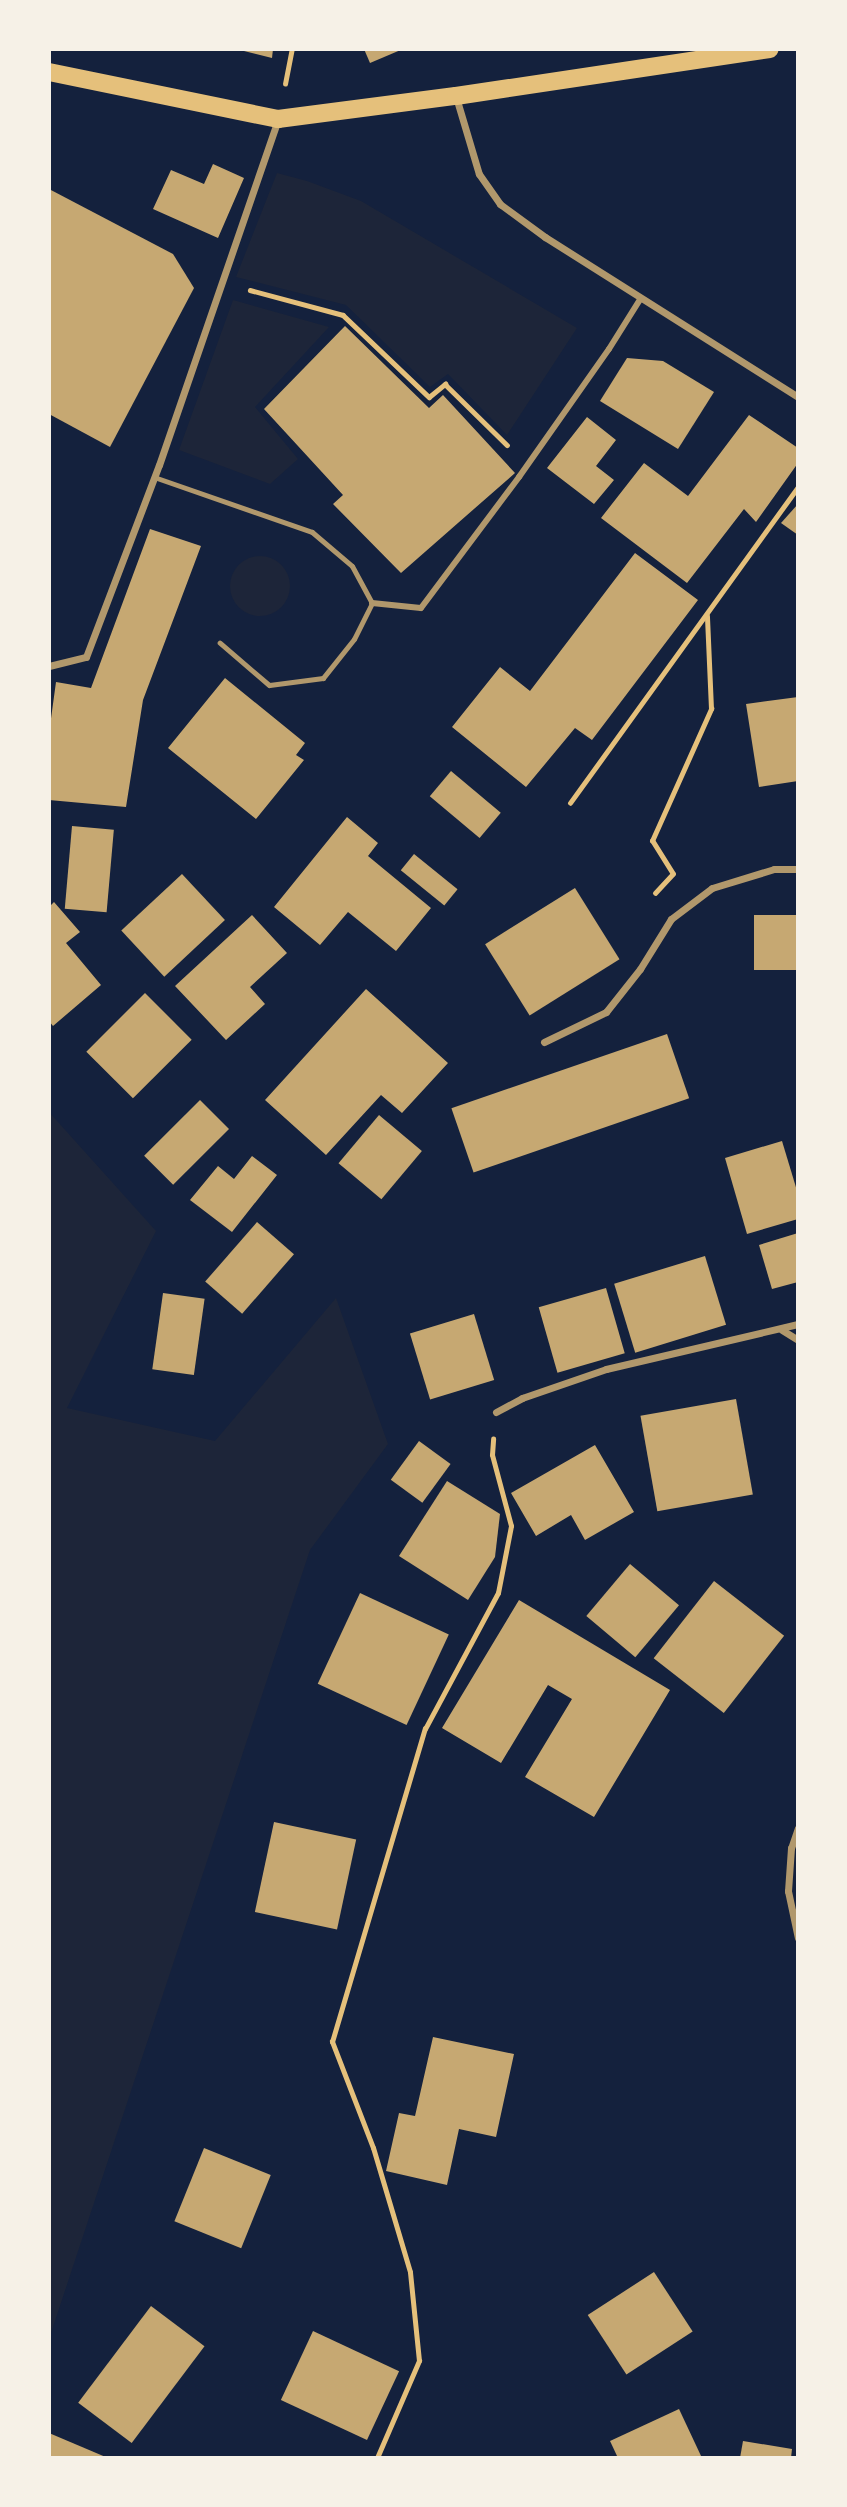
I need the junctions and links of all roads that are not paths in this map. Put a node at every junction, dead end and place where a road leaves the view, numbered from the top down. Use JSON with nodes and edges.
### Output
{"nodes":[{"id":1,"x":769,"y":49,"type":"edge"},
{"id":2,"x":49,"y":72,"type":"edge"},
{"id":3,"x":456,"y":96,"type":"junction"},
{"id":4,"x":278,"y":119,"type":"junction"},
{"id":5,"x":641,"y":298,"type":"junction"},
{"id":6,"x":798,"y":397,"type":"edge"},
{"id":7,"x":154,"y":477,"type":"junction"},
{"id":8,"x":372,"y":603,"type":"junction"},
{"id":9,"x":220,"y":643,"type":"dead end"},
{"id":10,"x":49,"y":666,"type":"edge"},
{"id":11,"x":798,"y":869,"type":"edge"},
{"id":12,"x":544,"y":1042,"type":"dead end"},
{"id":13,"x":798,"y":1324,"type":"edge"},
{"id":14,"x":782,"y":1330,"type":"junction"},
{"id":15,"x":798,"y":1340,"type":"edge"},
{"id":16,"x":496,"y":1412,"type":"road end"},
{"id":17,"x":798,"y":1828,"type":"edge"},
{"id":18,"x":798,"y":1938,"type":"edge"}],
"edges":[{"from":1,"to":3,"type":"main road"},
{"from":2,"to":4,"type":"main road"},
{"from":3,"to":4,"type":"main road"},
{"from":3,"to":5,"type":"street"},
{"from":4,"to":7,"type":"street"},
{"from":5,"to":6,"type":"street"},
{"from":5,"to":8,"type":"street"},
{"from":7,"to":8,"type":"lane"},
{"from":7,"to":10,"type":"street"},
{"from":8,"to":9,"type":"lane"},
{"from":11,"to":12,"type":"street"},
{"from":13,"to":14,"type":"street"},
{"from":14,"to":15,"type":"street"},
{"from":14,"to":16,"type":"street"},
{"from":17,"to":18,"type":"street"}]}
